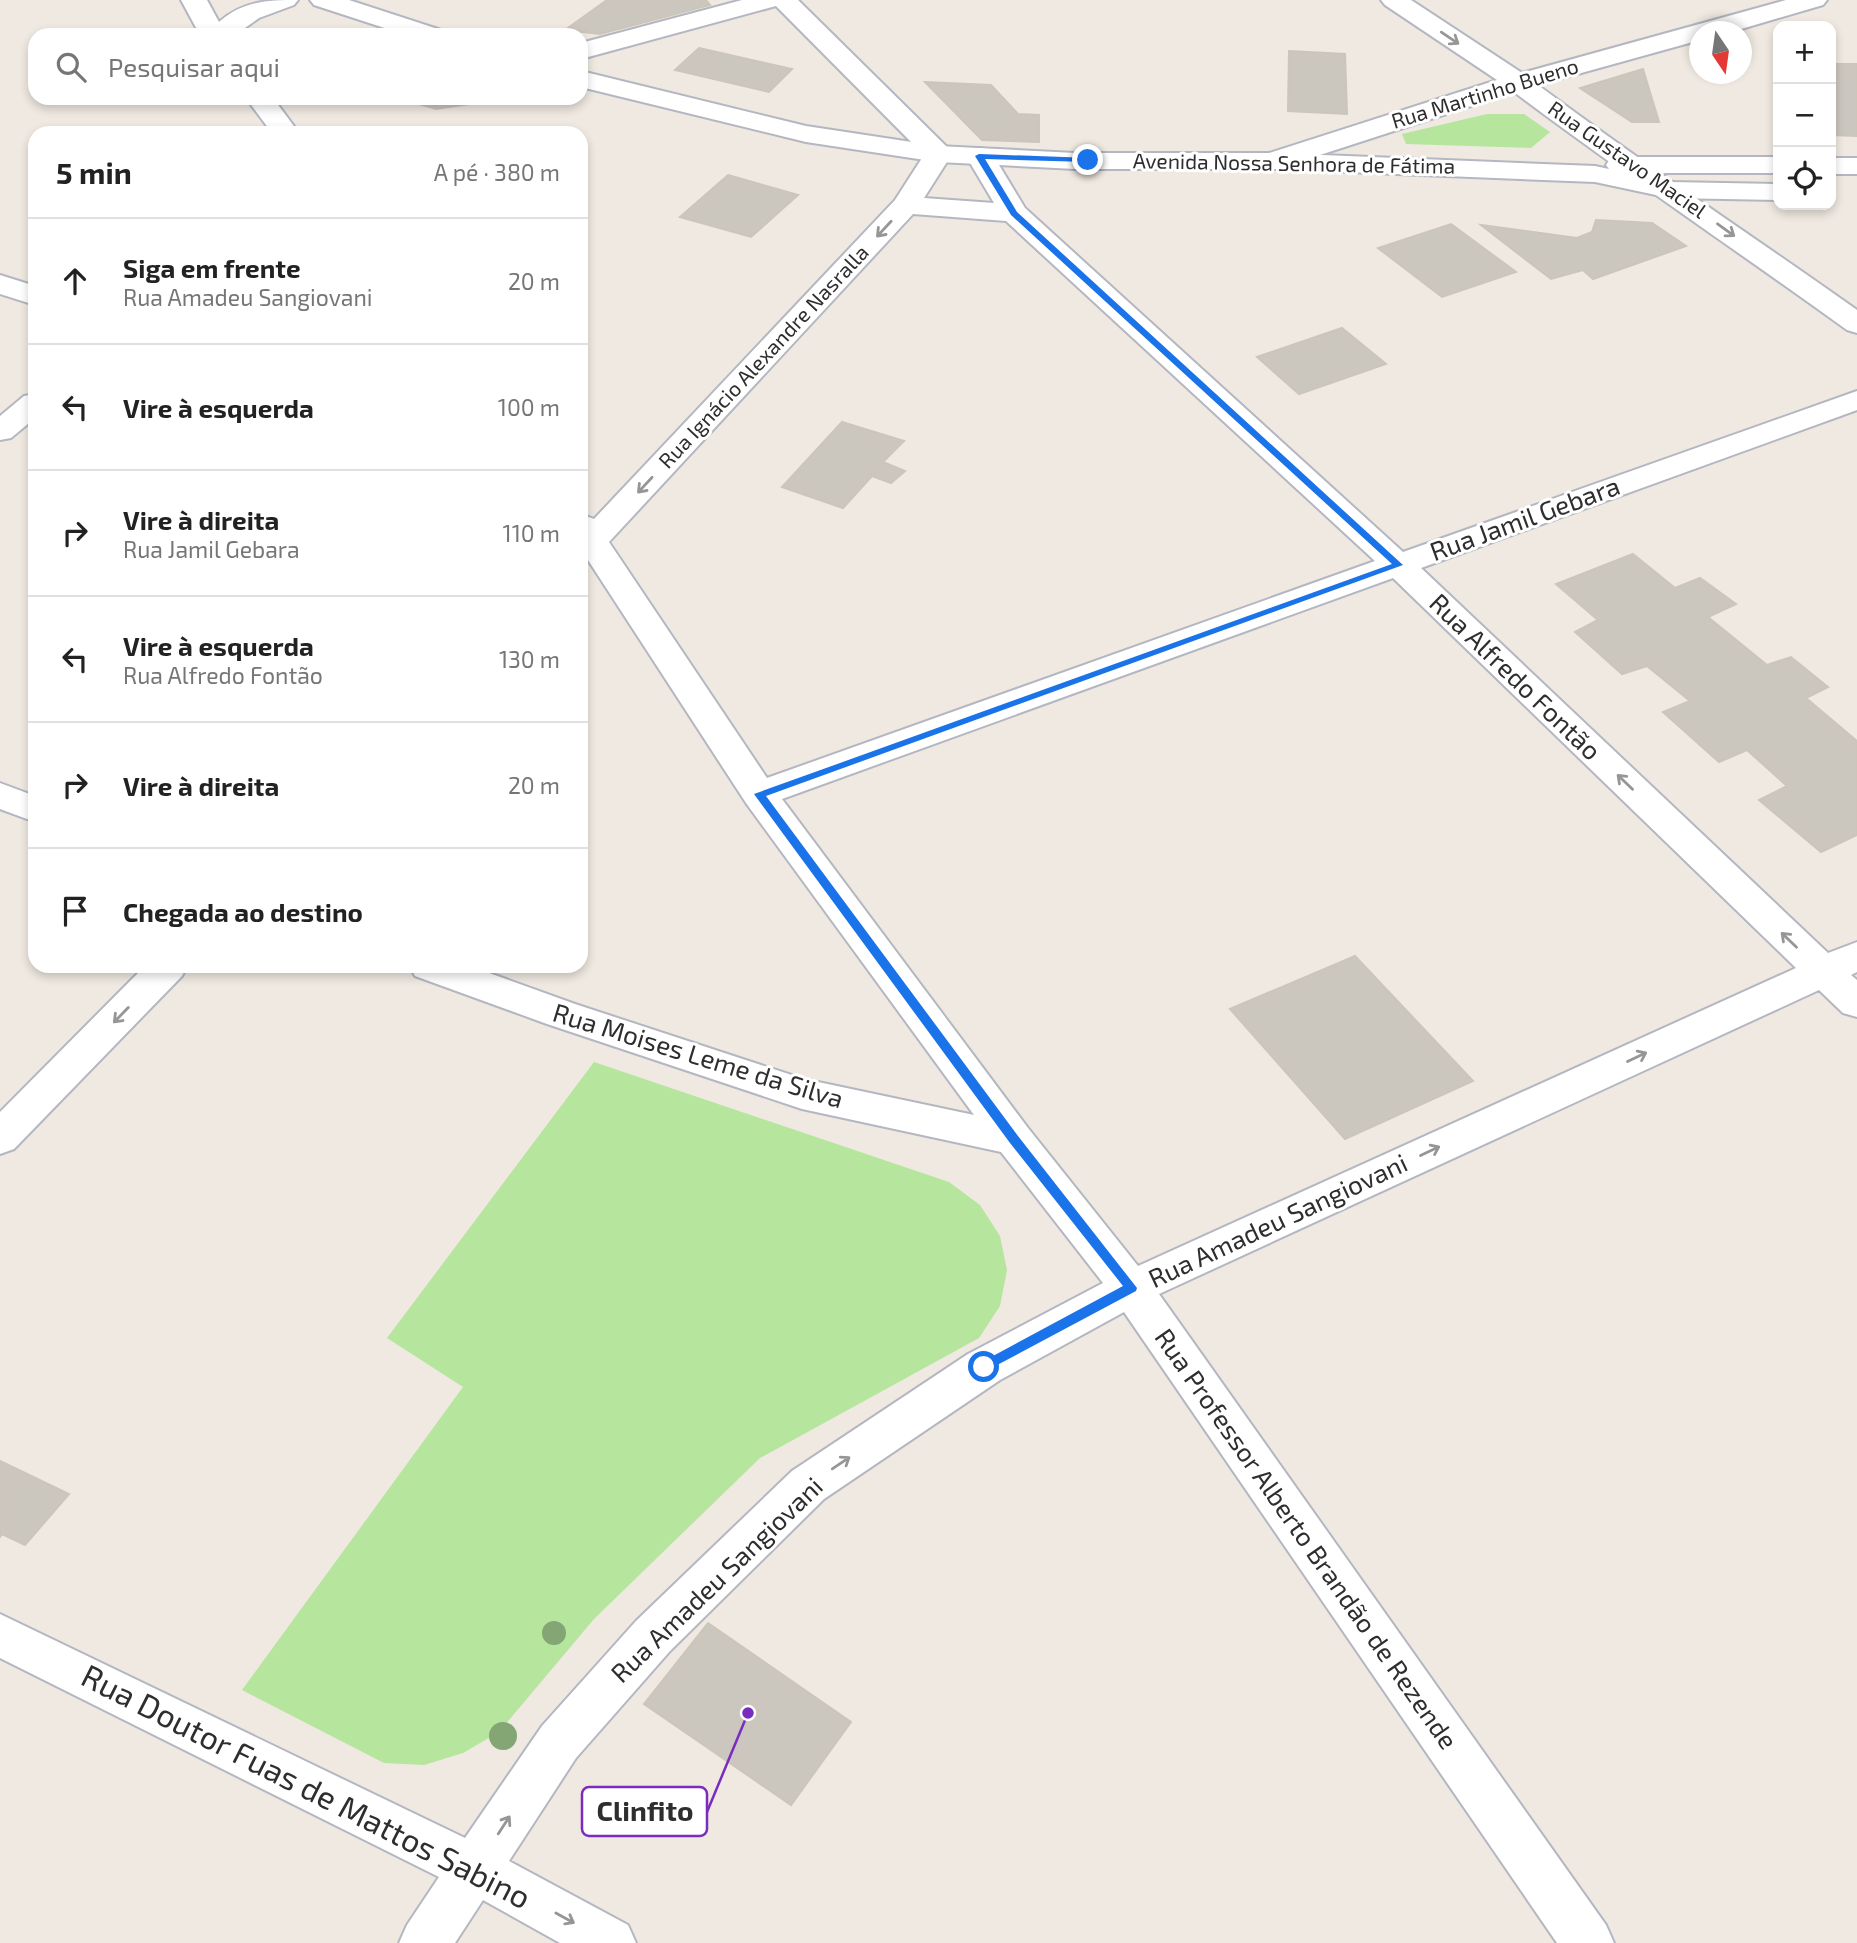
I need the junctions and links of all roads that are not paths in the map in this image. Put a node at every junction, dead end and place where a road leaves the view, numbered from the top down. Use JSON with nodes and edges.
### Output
{"nodes":[{"id":1,"x":194,"y":0,"type":"edge"},
{"id":2,"x":285,"y":0,"type":"edge"},
{"id":3,"x":323,"y":0,"type":"edge"},
{"id":4,"x":771,"y":0,"type":"edge"},
{"id":5,"x":784,"y":0,"type":"edge"},
{"id":6,"x":1394,"y":0,"type":"edge"},
{"id":7,"x":1814,"y":0,"type":"edge"},
{"id":8,"x":1739,"y":21,"type":"edge"},
{"id":9,"x":209,"y":28,"type":"edge"},
{"id":10,"x":227,"y":28,"type":"edge"},
{"id":11,"x":410,"y":28,"type":"edge"},
{"id":12,"x":1689,"y":35,"type":"edge"},
{"id":13,"x":588,"y":49,"type":"edge"},
{"id":14,"x":588,"y":81,"type":"edge"},
{"id":15,"x":1518,"y":82,"type":"junction"},
{"id":16,"x":264,"y":105,"type":"edge"},
{"id":17,"x":281,"y":126,"type":"edge"},
{"id":18,"x":938,"y":154,"type":"junction"},
{"id":19,"x":979,"y":156,"type":"junction"},
{"id":20,"x":1273,"y":160,"type":"junction"},
{"id":21,"x":1625,"y":163,"type":"junction"},
{"id":22,"x":1773,"y":165,"type":"edge"},
{"id":23,"x":1836,"y":166,"type":"edge"},
{"id":24,"x":1857,"y":166,"type":"edge"},
{"id":25,"x":1595,"y":174,"type":"junction"},
{"id":26,"x":1670,"y":190,"type":"junction"},
{"id":27,"x":1773,"y":192,"type":"edge"},
{"id":28,"x":906,"y":205,"type":"junction"},
{"id":29,"x":1014,"y":213,"type":"junction"},
{"id":30,"x":0,"y":284,"type":"edge"},
{"id":31,"x":28,"y":294,"type":"edge"},
{"id":32,"x":1857,"y":324,"type":"edge"},
{"id":33,"x":1857,"y":400,"type":"edge"},
{"id":34,"x":28,"y":409,"type":"edge"},
{"id":35,"x":0,"y":431,"type":"edge"},
{"id":36,"x":588,"y":536,"type":"edge"},
{"id":37,"x":588,"y":543,"type":"edge"},
{"id":38,"x":1398,"y":565,"type":"junction"},
{"id":39,"x":759,"y":794,"type":"junction"},
{"id":40,"x":0,"y":795,"type":"edge"},
{"id":41,"x":28,"y":807,"type":"edge"},
{"id":42,"x":1840,"y":964,"type":"edge"},
{"id":43,"x":161,"y":973,"type":"edge"},
{"id":44,"x":448,"y":973,"type":"edge"},
{"id":45,"x":1857,"y":1003,"type":"edge"},
{"id":46,"x":0,"y":1138,"type":"edge"},
{"id":47,"x":1014,"y":1139,"type":"junction"},
{"id":48,"x":1131,"y":1288,"type":"junction"},
{"id":49,"x":0,"y":1635,"type":"edge"},
{"id":50,"x":475,"y":1869,"type":"junction"},
{"id":51,"x":425,"y":1943,"type":"edge"},
{"id":52,"x":610,"y":1943,"type":"edge"},
{"id":53,"x":1588,"y":1943,"type":"edge"}],
"edges":[{"from":1,"to":9,"type":"street"},
{"from":2,"to":10,"type":"street"},
{"from":3,"to":11,"type":"street"},
{"from":4,"to":13,"type":"street"},
{"from":5,"to":18,"type":"street"},
{"from":6,"to":15,"type":"street","name":"Rua Gustavo Maciel","one_way":true},
{"from":7,"to":8,"type":"street","name":"Rua Martinho Bueno"},
{"from":12,"to":15,"type":"street","name":"Rua Martinho Bueno"},
{"from":14,"to":18,"type":"street","name":"Avenida Nossa Senhora de Fátima"},
{"from":15,"to":20,"type":"street","name":"Rua Martinho Bueno"},
{"from":15,"to":21,"type":"street","name":"Rua Gustavo Maciel"},
{"from":16,"to":17,"type":"street"},
{"from":18,"to":19,"type":"street","name":"Avenida Nossa Senhora de Fátima"},
{"from":18,"to":28,"type":"street","name":"Rua Ignácio Alexandre Nasralla"},
{"from":19,"to":20,"type":"street","name":"Avenida Nossa Senhora de Fátima"},
{"from":19,"to":29,"type":"street","name":"Rua Alfredo Fontão"},
{"from":20,"to":25,"type":"street","name":"Avenida Nossa Senhora de Fátima"},
{"from":21,"to":22,"type":"street","name":"Avenida Nossa Senhora de Fátima"},
{"from":21,"to":25,"type":"street","name":"Avenida Nossa Senhora de Fátima"},
{"from":21,"to":26,"type":"street","name":"Rua Gustavo Maciel"},
{"from":23,"to":24,"type":"street"},
{"from":25,"to":26,"type":"street","name":"Avenida Nossa Senhora de Fátima"},
{"from":26,"to":27,"type":"street","name":"Avenida Nossa Senhora de Fátima"},
{"from":26,"to":32,"type":"street","name":"Rua Gustavo Maciel","one_way":true},
{"from":28,"to":29,"type":"street"},
{"from":28,"to":36,"type":"street","name":"Rua Ignácio Alexandre Nasralla","one_way":true},
{"from":29,"to":38,"type":"street","name":"Rua Alfredo Fontão"},
{"from":30,"to":31,"type":"street"},
{"from":33,"to":38,"type":"street","name":"Rua Jamil Gebara"},
{"from":34,"to":35,"type":"street"},
{"from":37,"to":39,"type":"street","name":"Rua Professor Alberto Brandão de Rezende"},
{"from":38,"to":39,"type":"street","name":"Rua Jamil Gebara"},
{"from":42,"to":38,"type":"street","name":"Rua Alfredo Fontão","one_way":true},
{"from":39,"to":47,"type":"street","name":"Rua Professor Alberto Brandão de Rezende"},
{"from":40,"to":41,"type":"street"},
{"from":42,"to":45,"type":"street","name":"Rua Alfredo Fontão"},
{"from":48,"to":42,"type":"street","name":"Rua Amadeu Sangiovani","one_way":true},
{"from":43,"to":46,"type":"street","one_way":true},
{"from":44,"to":47,"type":"street","name":"Rua Moises Leme da Silva"},
{"from":47,"to":48,"type":"street","name":"Rua Professor Alberto Brandão de Rezende"},
{"from":50,"to":48,"type":"street","name":"Rua Amadeu Sangiovani","one_way":true},
{"from":48,"to":53,"type":"street","name":"Rua Professor Alberto Brandão de Rezende"},
{"from":49,"to":50,"type":"street","name":"Rua Doutor Fuas de Mattos Sabino"},
{"from":50,"to":51,"type":"street","name":"Rua Amadeu Sangiovani"},
{"from":50,"to":52,"type":"street","name":"Rua Doutor Fuas de Mattos Sabino","one_way":true}]}
